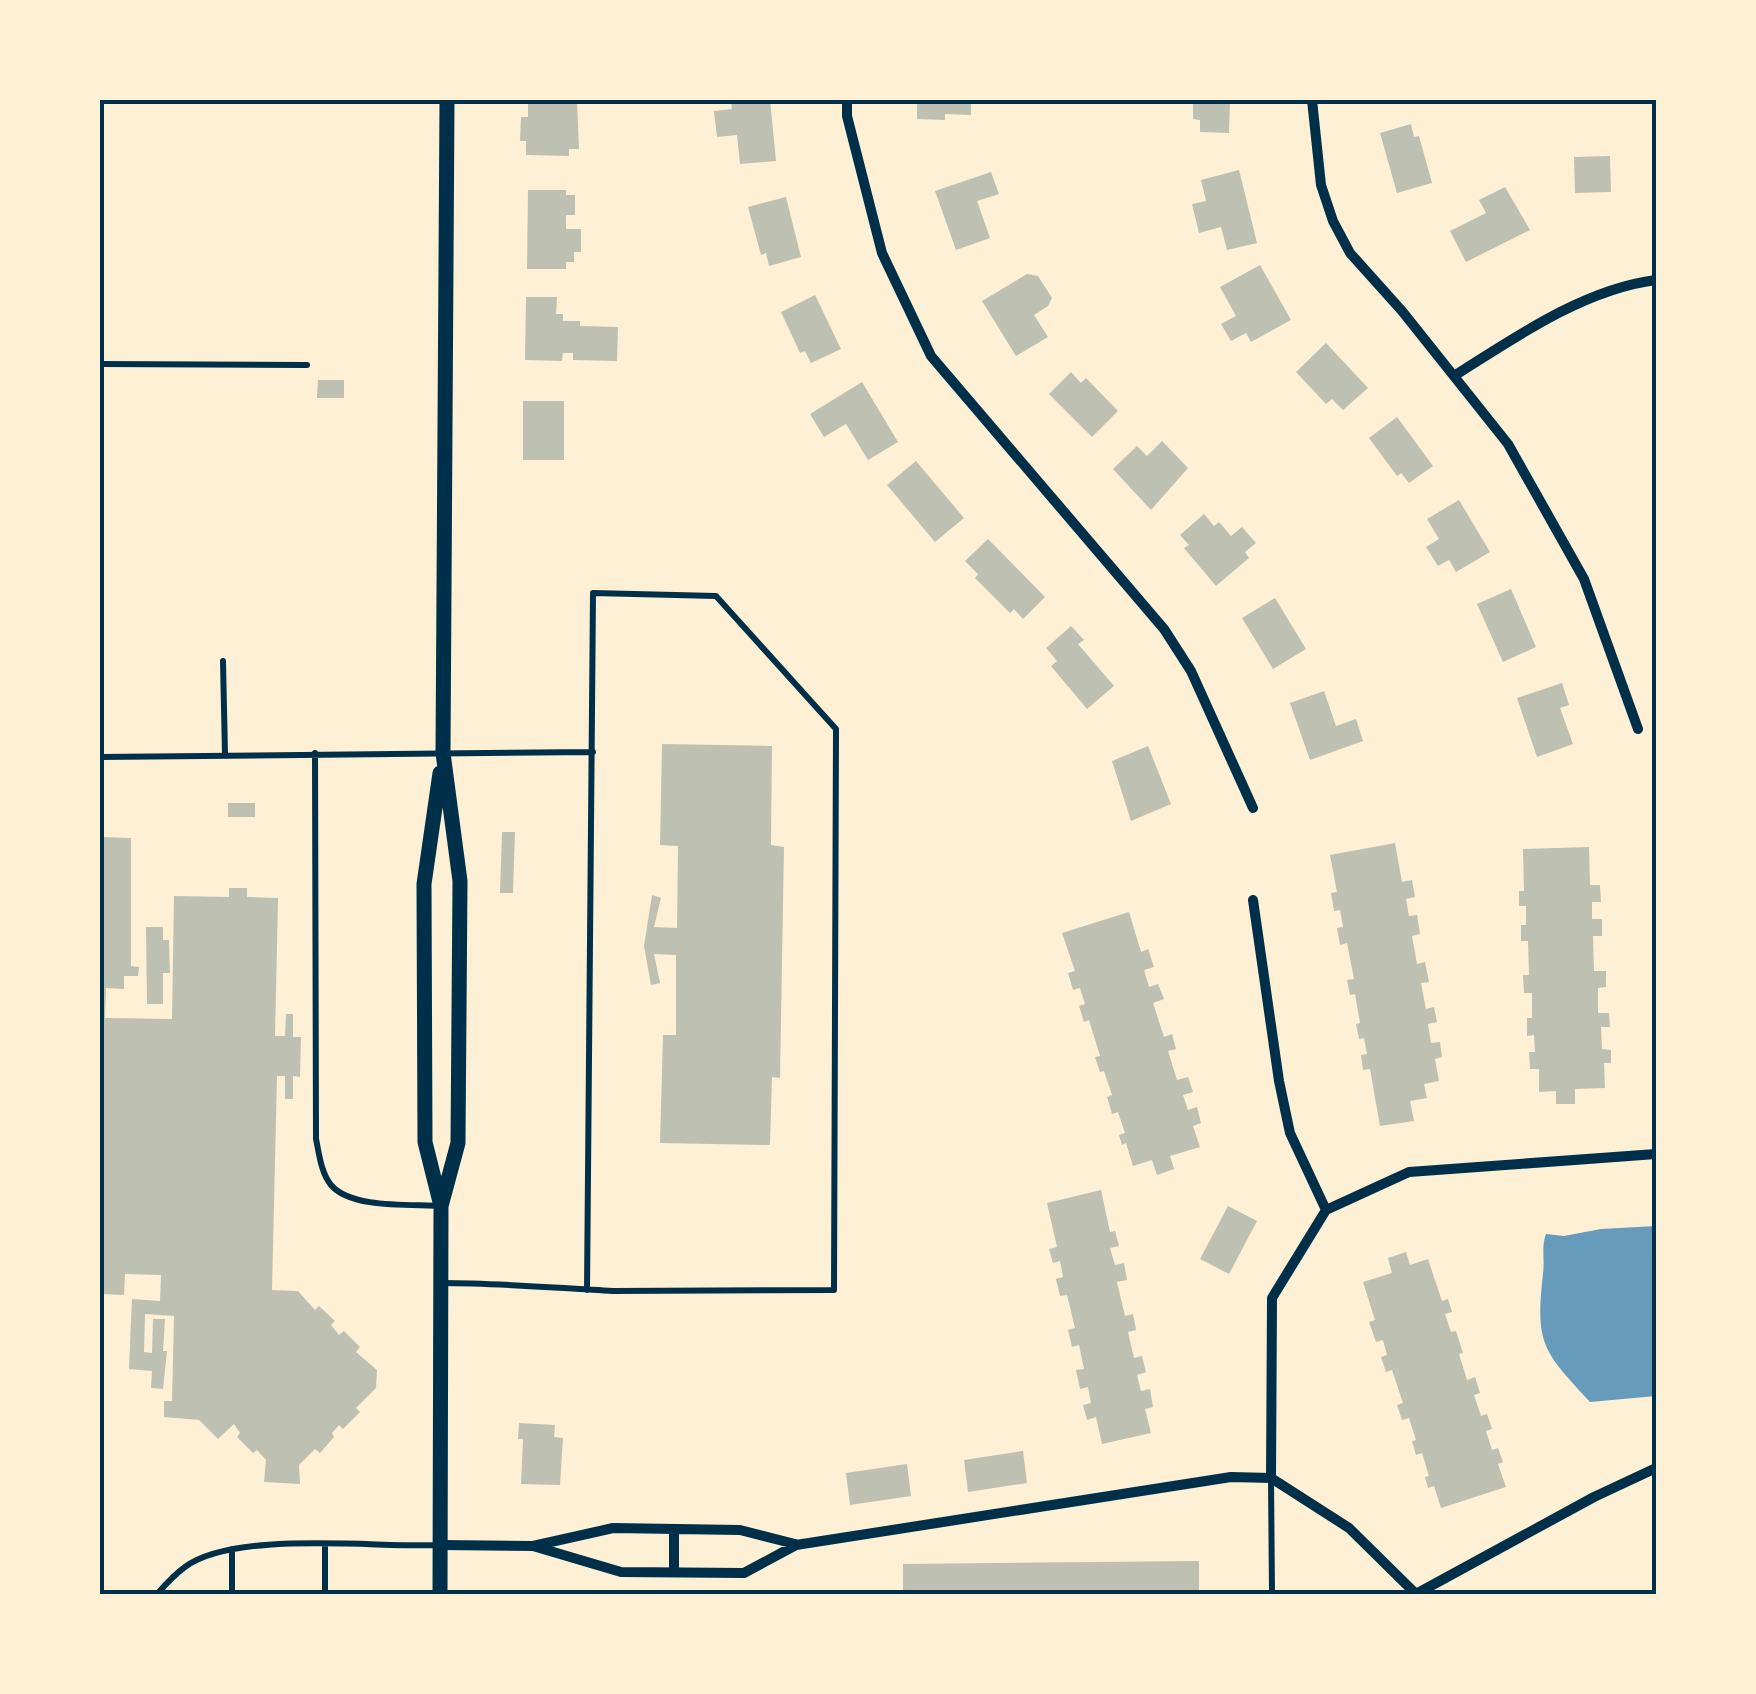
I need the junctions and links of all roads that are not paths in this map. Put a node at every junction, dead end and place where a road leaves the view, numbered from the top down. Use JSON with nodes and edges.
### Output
{"nodes":[{"id":1,"x":448,"y":100,"type":"edge"},
{"id":2,"x":847,"y":100,"type":"edge"},
{"id":3,"x":1312,"y":100,"type":"edge"},
{"id":4,"x":1656,"y":280,"type":"edge"},
{"id":5,"x":100,"y":364,"type":"edge"},
{"id":6,"x":307,"y":365,"type":"dead end"},
{"id":7,"x":1454,"y":376,"type":"junction"},
{"id":8,"x":224,"y":661,"type":"dead end"},
{"id":9,"x":1638,"y":729,"type":"dead end"},
{"id":10,"x":592,"y":752,"type":"junction"},
{"id":11,"x":443,"y":753,"type":"junction"},
{"id":12,"x":315,"y":754,"type":"junction"},
{"id":13,"x":225,"y":755,"type":"junction"},
{"id":14,"x":100,"y":757,"type":"edge"},
{"id":15,"x":1253,"y":808,"type":"dead end"},
{"id":16,"x":1253,"y":900,"type":"dead end"},
{"id":17,"x":1656,"y":1154,"type":"edge"},
{"id":18,"x":441,"y":1206,"type":"junction"},
{"id":19,"x":1326,"y":1210,"type":"junction"},
{"id":20,"x":440,"y":1283,"type":"junction"},
{"id":21,"x":587,"y":1290,"type":"junction"},
{"id":22,"x":1656,"y":1468,"type":"edge"},
{"id":23,"x":1271,"y":1478,"type":"junction"},
{"id":24,"x":674,"y":1529,"type":"junction"},
{"id":25,"x":325,"y":1545,"type":"junction"},
{"id":26,"x":440,"y":1545,"type":"junction"},
{"id":27,"x":796,"y":1545,"type":"junction"},
{"id":28,"x":533,"y":1546,"type":"junction"},
{"id":29,"x":232,"y":1549,"type":"junction"},
{"id":30,"x":674,"y":1572,"type":"junction"},
{"id":31,"x":157,"y":1594,"type":"edge"},
{"id":32,"x":232,"y":1594,"type":"edge"},
{"id":33,"x":325,"y":1594,"type":"edge"},
{"id":34,"x":440,"y":1594,"type":"edge"},
{"id":35,"x":1272,"y":1594,"type":"edge"},
{"id":36,"x":1416,"y":1594,"type":"edge"}],
"edges":[{"from":1,"to":11,"type":"street"},
{"from":2,"to":15,"type":"street"},
{"from":3,"to":7,"type":"street"},
{"from":4,"to":7,"type":"street"},
{"from":5,"to":6,"type":"lane"},
{"from":7,"to":9,"type":"street"},
{"from":8,"to":13,"type":"lane"},
{"from":10,"to":11,"type":"lane"},
{"from":10,"to":21,"type":"lane"},
{"from":10,"to":21,"type":"lane"},
{"from":11,"to":12,"type":"lane"},
{"from":11,"to":18,"type":"street"},
{"from":11,"to":18,"type":"street"},
{"from":12,"to":13,"type":"lane"},
{"from":12,"to":18,"type":"lane"},
{"from":13,"to":14,"type":"lane"},
{"from":16,"to":19,"type":"street"},
{"from":17,"to":19,"type":"street"},
{"from":18,"to":20,"type":"street"},
{"from":19,"to":23,"type":"street"},
{"from":20,"to":21,"type":"lane"},
{"from":20,"to":26,"type":"street"},
{"from":22,"to":36,"type":"street"},
{"from":23,"to":27,"type":"street"},
{"from":23,"to":35,"type":"lane"},
{"from":23,"to":36,"type":"street"},
{"from":24,"to":27,"type":"street"},
{"from":24,"to":28,"type":"street"},
{"from":24,"to":30,"type":"street"},
{"from":25,"to":26,"type":"lane"},
{"from":25,"to":29,"type":"lane"},
{"from":25,"to":33,"type":"lane"},
{"from":26,"to":28,"type":"street"},
{"from":26,"to":34,"type":"street"},
{"from":27,"to":30,"type":"street"},
{"from":28,"to":30,"type":"street"},
{"from":29,"to":31,"type":"lane"},
{"from":29,"to":32,"type":"lane"}]}
